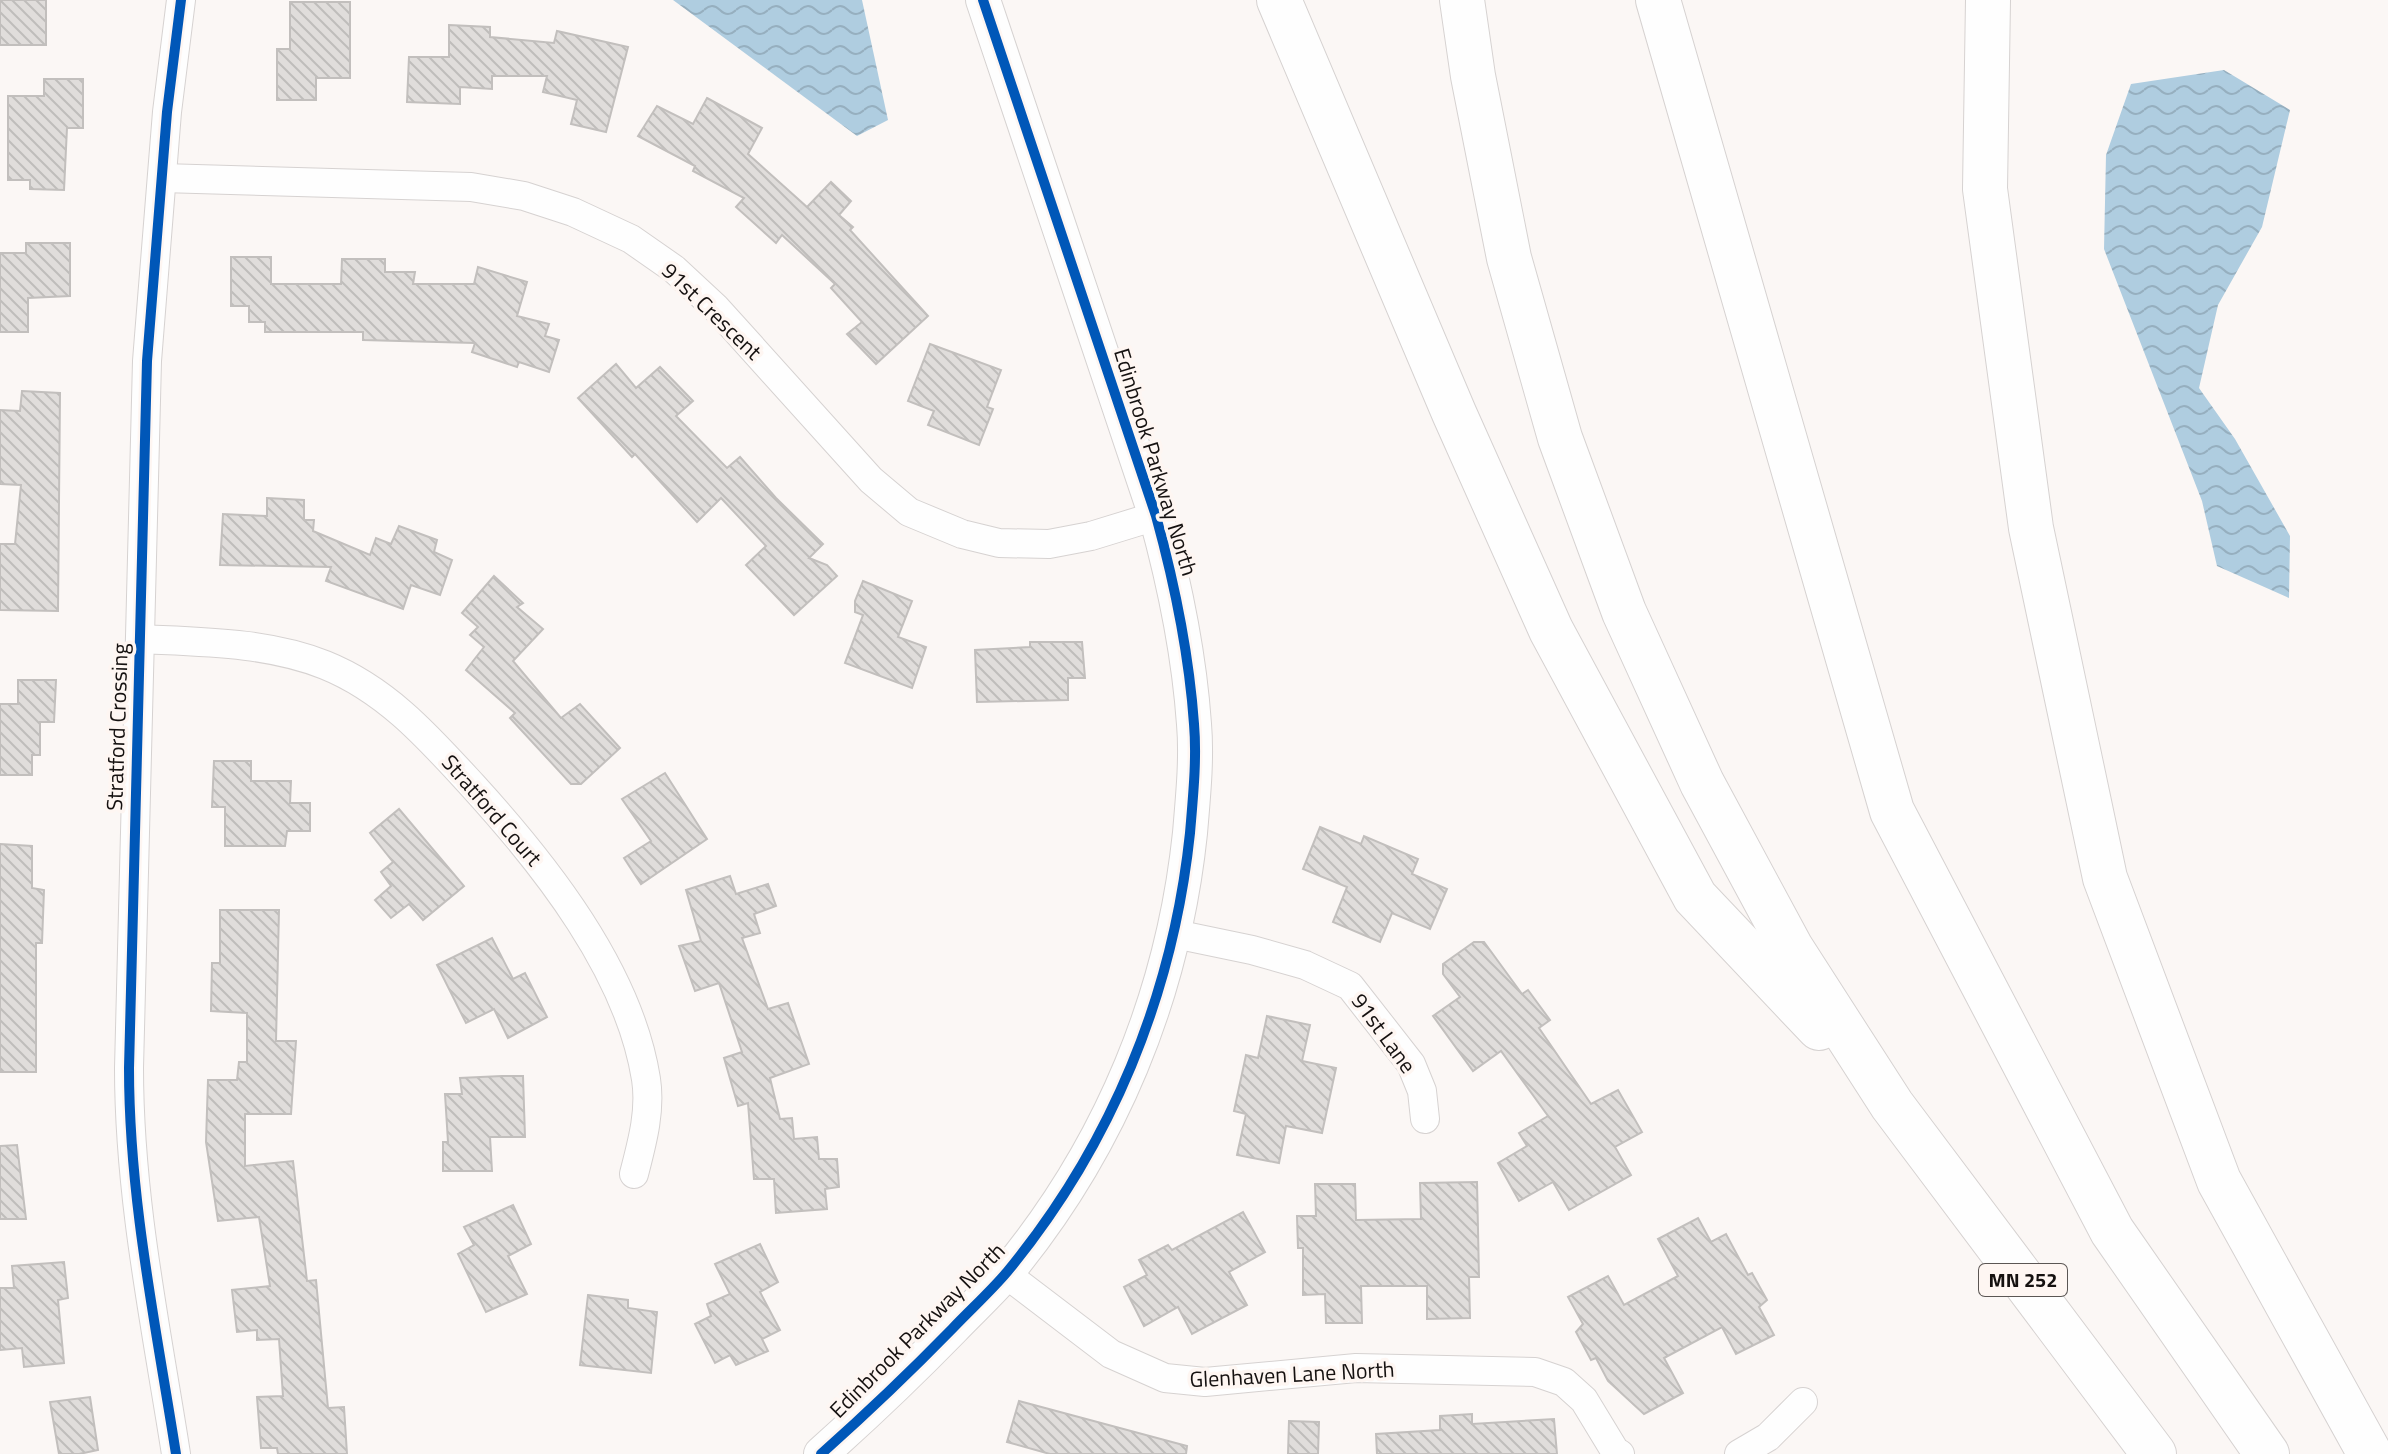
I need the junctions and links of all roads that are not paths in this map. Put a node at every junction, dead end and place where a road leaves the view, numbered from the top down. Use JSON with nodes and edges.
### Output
{"nodes":[{"id":1,"x":181,"y":0,"type":"edge"},
{"id":2,"x":983,"y":0,"type":"edge"},
{"id":3,"x":1279,"y":0,"type":"edge"},
{"id":4,"x":1462,"y":0,"type":"edge"},
{"id":5,"x":1658,"y":0,"type":"edge"},
{"id":6,"x":1988,"y":0,"type":"edge"},
{"id":7,"x":162,"y":178,"type":"junction"},
{"id":8,"x":1156,"y":516,"type":"junction"},
{"id":9,"x":140,"y":639,"type":"junction"},
{"id":10,"x":1175,"y":934,"type":"junction"},
{"id":11,"x":1892,"y":1105,"type":"junction"},
{"id":12,"x":1425,"y":1119,"type":"dead end"},
{"id":13,"x":634,"y":1174,"type":"dead end"},
{"id":14,"x":1006,"y":1274,"type":"junction"},
{"id":15,"x":1803,"y":1402,"type":"dead end"},
{"id":16,"x":176,"y":1454,"type":"edge"},
{"id":17,"x":821,"y":1454,"type":"edge"},
{"id":18,"x":1620,"y":1454,"type":"edge"},
{"id":19,"x":1739,"y":1454,"type":"edge"},
{"id":20,"x":2154,"y":1454,"type":"edge"},
{"id":21,"x":2267,"y":1454,"type":"edge"},
{"id":22,"x":2370,"y":1454,"type":"edge"}],
"edges":[{"from":1,"to":7,"type":"street","name":"Stratford Crossing"},
{"from":2,"to":8,"type":"street","name":"Edinbrook Parkway North"},
{"from":3,"to":11,"type":"highway"},
{"from":4,"to":11,"type":"highway"},
{"from":5,"to":21,"type":"highway"},
{"from":6,"to":22,"type":"highway"},
{"from":7,"to":8,"type":"street","name":"91st Crescent"},
{"from":7,"to":9,"type":"street","name":"Stratford Crossing"},
{"from":8,"to":10,"type":"street","name":"Edinbrook Parkway North"},
{"from":9,"to":13,"type":"street","name":"Stratford Court"},
{"from":9,"to":16,"type":"street","name":"Stratford Crossing"},
{"from":10,"to":12,"type":"street","name":"91st Lane"},
{"from":10,"to":14,"type":"street","name":"Edinbrook Parkway North"},
{"from":11,"to":20,"type":"highway","number":"MN 252"},
{"from":14,"to":17,"type":"street","name":"Edinbrook Parkway North"},
{"from":14,"to":18,"type":"street","name":"Glenhaven Lane North"},
{"from":15,"to":19,"type":"street"}]}
